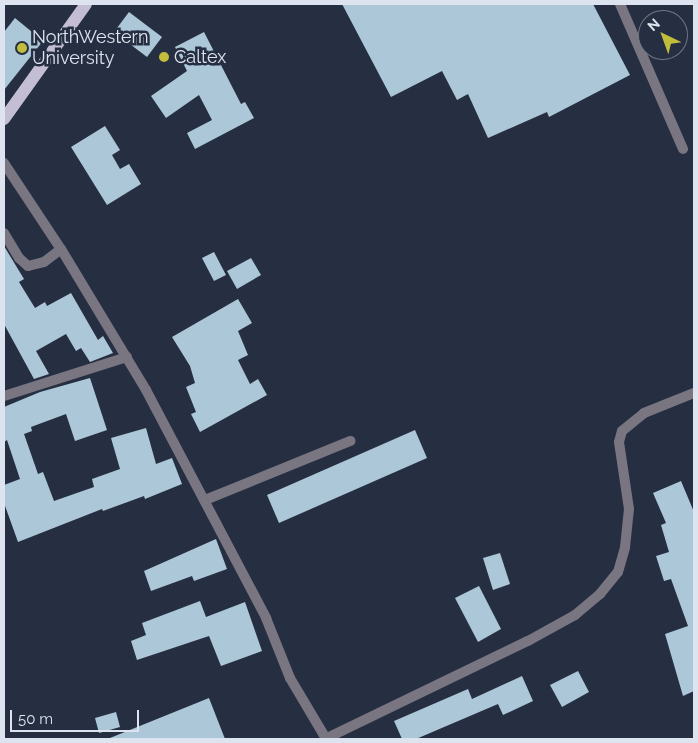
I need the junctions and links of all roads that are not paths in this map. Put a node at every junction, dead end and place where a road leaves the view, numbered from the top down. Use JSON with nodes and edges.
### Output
{"nodes":[{"id":1,"x":86,"y":4,"type":"edge"},
{"id":2,"x":620,"y":4,"type":"edge"},
{"id":3,"x":4,"y":119,"type":"edge"},
{"id":4,"x":683,"y":149,"type":"dead end"},
{"id":5,"x":4,"y":164,"type":"edge"},
{"id":6,"x":4,"y":233,"type":"edge"},
{"id":7,"x":61,"y":249,"type":"junction"},
{"id":8,"x":127,"y":358,"type":"junction"},
{"id":9,"x":694,"y":393,"type":"edge"},
{"id":10,"x":4,"y":396,"type":"edge"},
{"id":11,"x":350,"y":441,"type":"dead end"},
{"id":12,"x":205,"y":500,"type":"junction"},
{"id":13,"x":325,"y":738,"type":"edge"}],
"edges":[{"from":1,"to":3,"type":"main road"},
{"from":2,"to":4,"type":"street"},
{"from":5,"to":7,"type":"street"},
{"from":6,"to":7,"type":"street"},
{"from":7,"to":8,"type":"street"},
{"from":8,"to":10,"type":"street"},
{"from":8,"to":12,"type":"street"},
{"from":9,"to":13,"type":"street"},
{"from":11,"to":12,"type":"street"},
{"from":12,"to":13,"type":"street"}]}
